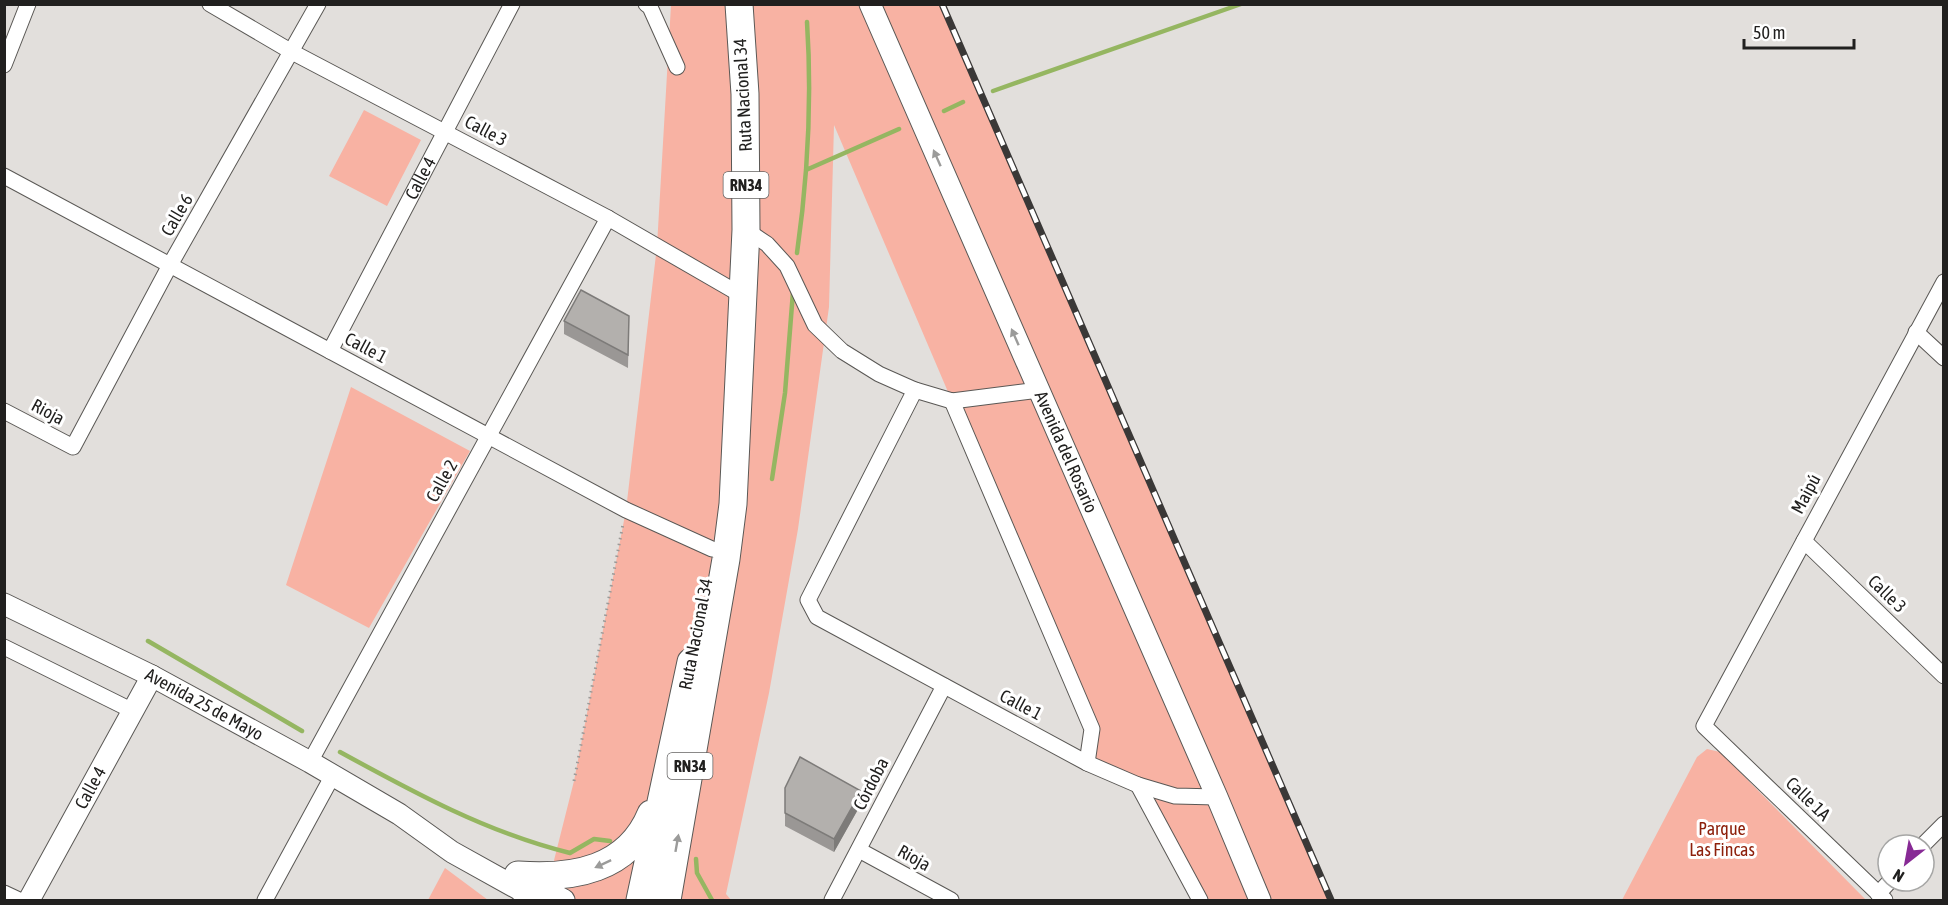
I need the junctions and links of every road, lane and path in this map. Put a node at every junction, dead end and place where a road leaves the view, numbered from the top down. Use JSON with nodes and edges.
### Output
{"nodes":[{"id":1,"x":28,"y":4,"type":"edge"},
{"id":2,"x":210,"y":4,"type":"edge"},
{"id":3,"x":318,"y":4,"type":"edge"},
{"id":4,"x":512,"y":4,"type":"edge"},
{"id":5,"x":646,"y":4,"type":"edge"},
{"id":6,"x":739,"y":4,"type":"edge"},
{"id":7,"x":870,"y":4,"type":"edge"},
{"id":8,"x":292,"y":51,"type":"junction"},
{"id":9,"x":4,"y":65,"type":"edge"},
{"id":10,"x":677,"y":67,"type":"dead end"},
{"id":11,"x":445,"y":131,"type":"junction"},
{"id":12,"x":4,"y":176,"type":"edge"},
{"id":13,"x":608,"y":218,"type":"junction"},
{"id":14,"x":746,"y":230,"type":"junction"},
{"id":15,"x":170,"y":265,"type":"junction"},
{"id":16,"x":1944,"y":282,"type":"edge"},
{"id":17,"x":743,"y":296,"type":"junction"},
{"id":18,"x":1916,"y":332,"type":"junction"},
{"id":19,"x":330,"y":351,"type":"junction"},
{"id":20,"x":1944,"y":358,"type":"edge"},
{"id":21,"x":740,"y":365,"type":"junction"},
{"id":22,"x":915,"y":390,"type":"junction"},
{"id":23,"x":1039,"y":390,"type":"junction"},
{"id":24,"x":952,"y":401,"type":"junction"},
{"id":25,"x":4,"y":411,"type":"edge"},
{"id":26,"x":489,"y":436,"type":"junction"},
{"id":27,"x":73,"y":447,"type":"joint"},
{"id":28,"x":626,"y":510,"type":"junction"},
{"id":29,"x":1804,"y":541,"type":"junction"},
{"id":30,"x":712,"y":549,"type":"junction"},
{"id":31,"x":4,"y":604,"type":"edge"},
{"id":32,"x":4,"y":647,"type":"edge"},
{"id":33,"x":152,"y":676,"type":"junction"},
{"id":34,"x":1944,"y":676,"type":"edge"},
{"id":35,"x":944,"y":686,"type":"junction"},
{"id":36,"x":133,"y":711,"type":"junction"},
{"id":37,"x":676,"y":726,"type":"junction"},
{"id":38,"x":1704,"y":726,"type":"joint"},
{"id":39,"x":310,"y":762,"type":"junction"},
{"id":40,"x":1087,"y":763,"type":"junction"},
{"id":41,"x":333,"y":775,"type":"junction"},
{"id":42,"x":574,"y":781,"type":"dead end"},
{"id":43,"x":1138,"y":785,"type":"junction"},
{"id":44,"x":1217,"y":797,"type":"junction"},
{"id":45,"x":859,"y":850,"type":"junction"},
{"id":46,"x":529,"y":892,"type":"edge"},
{"id":47,"x":4,"y":893,"type":"edge"},
{"id":48,"x":1881,"y":897,"type":"edge"},
{"id":49,"x":19,"y":900,"type":"edge"},
{"id":50,"x":30,"y":900,"type":"edge"},
{"id":51,"x":265,"y":900,"type":"edge"},
{"id":52,"x":564,"y":900,"type":"edge"},
{"id":53,"x":640,"y":900,"type":"edge"},
{"id":54,"x":667,"y":900,"type":"edge"},
{"id":55,"x":832,"y":900,"type":"edge"},
{"id":56,"x":951,"y":900,"type":"edge"},
{"id":57,"x":1200,"y":900,"type":"edge"},
{"id":58,"x":1260,"y":900,"type":"edge"}],
"edges":[{"from":1,"to":9,"type":"street"},
{"from":2,"to":8,"type":"street","name":"Calle 3"},
{"from":3,"to":8,"type":"street","name":"Calle 6"},
{"from":4,"to":11,"type":"street","name":"Calle 4"},
{"from":5,"to":10,"type":"street"},
{"from":6,"to":14,"type":"highway","name":"Ruta Nacional 34","number":"RN34"},
{"from":23,"to":7,"type":"main road","name":"Avenida del Rosario","one_way":true},
{"from":8,"to":11,"type":"street","name":"Calle 3"},
{"from":8,"to":15,"type":"street","name":"Calle 6"},
{"from":11,"to":13,"type":"street","name":"Calle 3"},
{"from":11,"to":19,"type":"street","name":"Calle 4"},
{"from":12,"to":15,"type":"street","name":"Calle 1"},
{"from":13,"to":17,"type":"street","name":"Calle 3"},
{"from":13,"to":26,"type":"street","name":"Calle 2"},
{"from":14,"to":17,"type":"highway","name":"Ruta Nacional 34","number":"RN34"},
{"from":14,"to":22,"type":"street"},
{"from":15,"to":19,"type":"street","name":"Calle 1"},
{"from":15,"to":27,"type":"street","name":"Calle 6"},
{"from":16,"to":18,"type":"street","name":"Maipú"},
{"from":17,"to":21,"type":"highway","name":"Ruta Nacional 34","number":"RN34"},
{"from":18,"to":20,"type":"street"},
{"from":18,"to":29,"type":"street","name":"Maipú"},
{"from":19,"to":26,"type":"street","name":"Calle 1"},
{"from":21,"to":30,"type":"highway","name":"Ruta Nacional 34","number":"RN34"},
{"from":54,"to":21,"type":"highway","name":"Ruta Nacional 34","number":"RN34","one_way":true},
{"from":22,"to":24,"type":"street"},
{"from":22,"to":35,"type":"street","name":"Calle 1"},
{"from":23,"to":24,"type":"street"},
{"from":23,"to":44,"type":"main road","name":"Avenida del Rosario"},
{"from":24,"to":40,"type":"street"},
{"from":25,"to":27,"type":"street","name":"Rioja"},
{"from":26,"to":28,"type":"street","name":"Calle 1"},
{"from":26,"to":39,"type":"street","name":"Calle 2"},
{"from":28,"to":30,"type":"street","name":"Calle 1"},
{"from":28,"to":42,"type":"path"},
{"from":29,"to":34,"type":"street","name":"Calle 3"},
{"from":29,"to":38,"type":"street","name":"Maipú"},
{"from":30,"to":37,"type":"highway","name":"Ruta Nacional 34","number":"RN34"},
{"from":31,"to":33,"type":"main road","name":"Avenida 25 de Mayo"},
{"from":32,"to":36,"type":"street"},
{"from":33,"to":36,"type":"main road","name":"Calle 4"},
{"from":33,"to":39,"type":"main road","name":"Avenida 25 de Mayo"},
{"from":35,"to":40,"type":"street","name":"Calle 1"},
{"from":35,"to":45,"type":"street","name":"Córdoba"},
{"from":36,"to":50,"type":"main road","name":"Calle 4"},
{"from":37,"to":46,"type":"highway","number":"RN34","one_way":true},
{"from":37,"to":53,"type":"highway","name":"Ruta Nacional 34","number":"RN34"},
{"from":38,"to":48,"type":"street","name":"Calle 1A"},
{"from":39,"to":41,"type":"main road","name":"Avenida 25 de Mayo"},
{"from":40,"to":43,"type":"street","name":"Calle 1"},
{"from":41,"to":46,"type":"main road","name":"Avenida 25 de Mayo"},
{"from":41,"to":51,"type":"street"},
{"from":43,"to":44,"type":"street","name":"Calle 1"},
{"from":43,"to":57,"type":"street"},
{"from":44,"to":58,"type":"main road","name":"Avenida del Rosario"},
{"from":45,"to":55,"type":"street","name":"Córdoba"},
{"from":45,"to":56,"type":"street","name":"Rioja"},
{"from":46,"to":52,"type":"main road","name":"Avenida 25 de Mayo"},
{"from":47,"to":49,"type":"street"}]}
